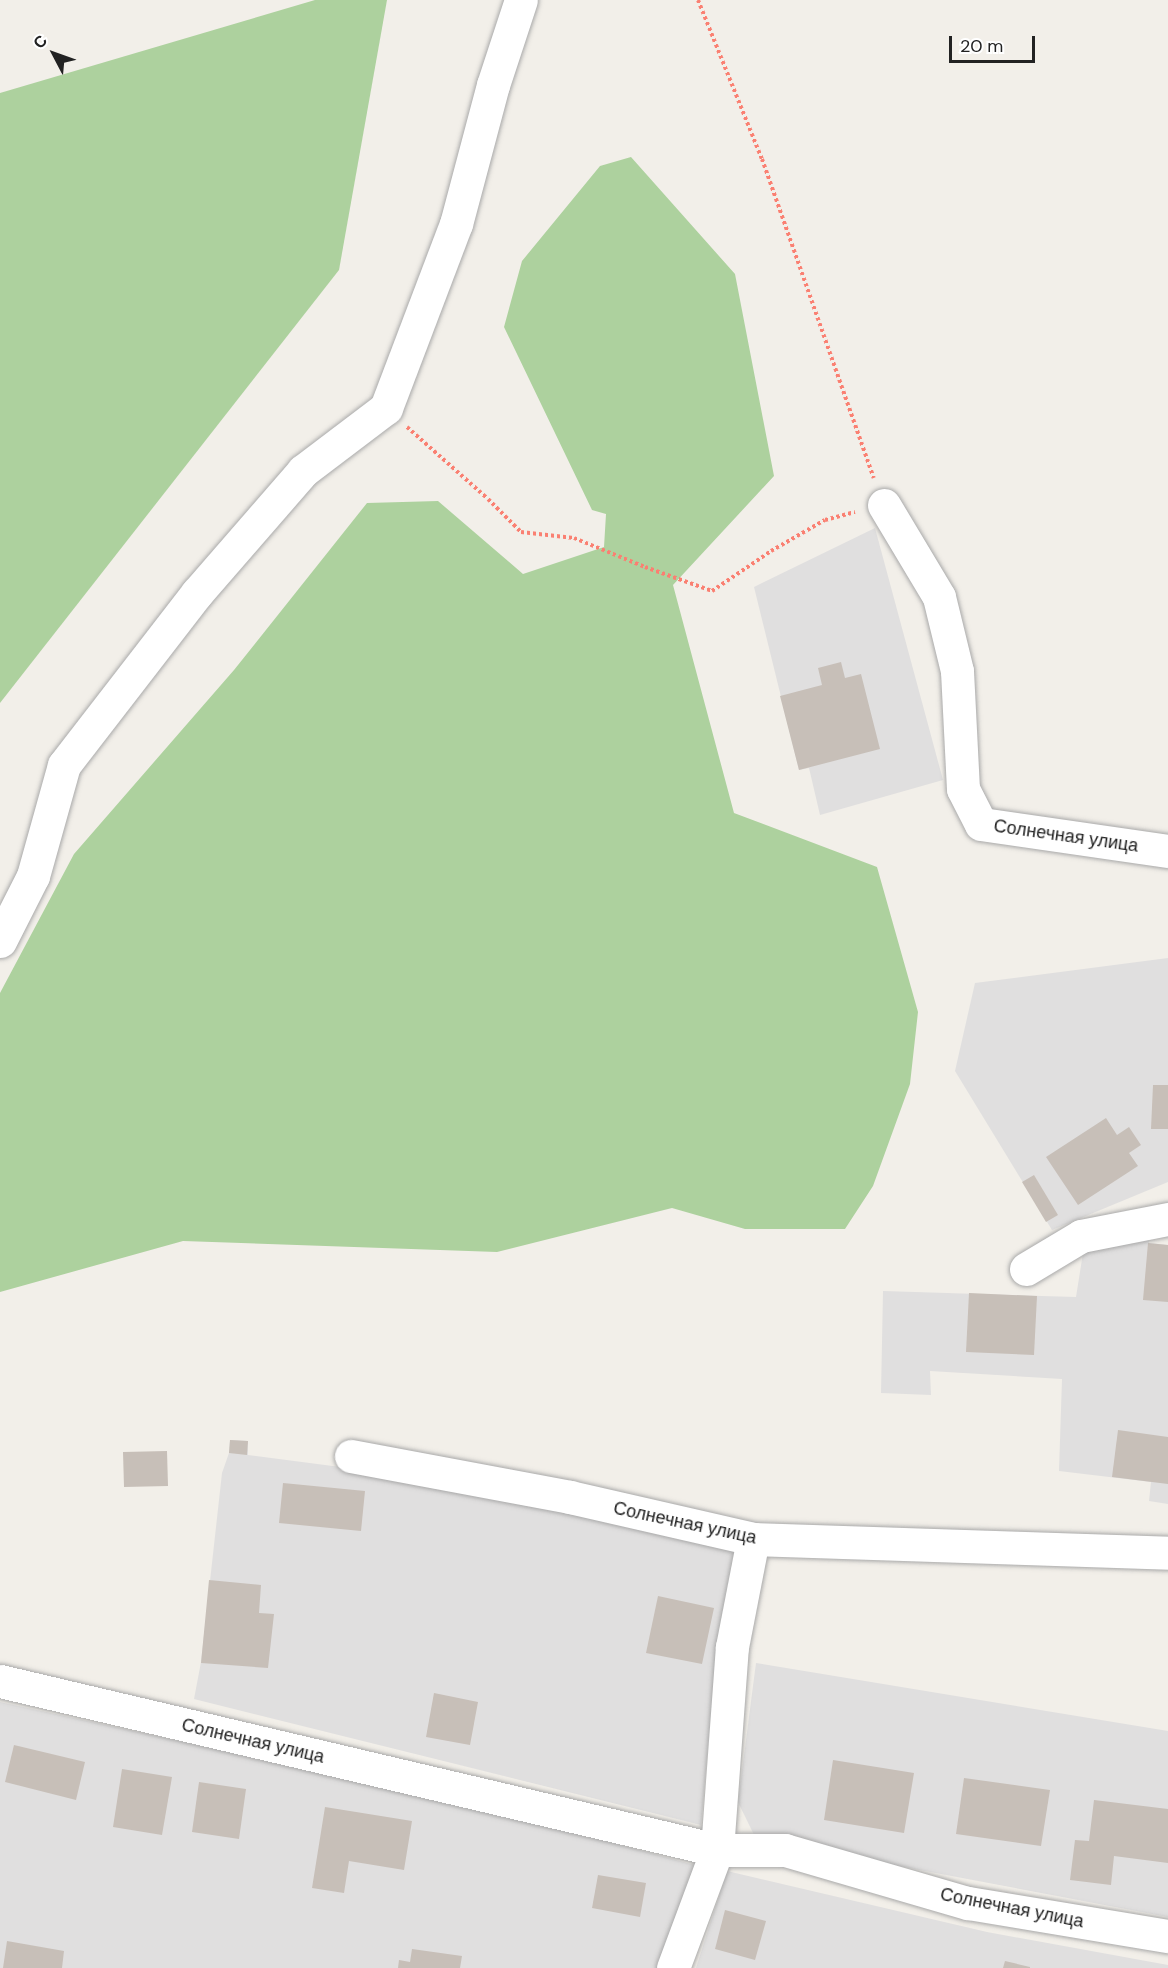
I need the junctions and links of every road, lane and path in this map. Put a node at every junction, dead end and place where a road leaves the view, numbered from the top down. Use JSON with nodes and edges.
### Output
{"nodes":[{"id":1,"x":521,"y":0,"type":"edge"},
{"id":2,"x":698,"y":0,"type":"edge"},
{"id":3,"x":386,"y":408,"type":"junction"},
{"id":4,"x":884,"y":505,"type":"junction"},
{"id":5,"x":1168,"y":851,"type":"edge"},
{"id":6,"x":0,"y":941,"type":"edge"},
{"id":7,"x":1168,"y":1219,"type":"edge"},
{"id":8,"x":1026,"y":1269,"type":"dead end"},
{"id":9,"x":351,"y":1456,"type":"dead end"},
{"id":10,"x":753,"y":1539,"type":"junction"},
{"id":11,"x":1168,"y":1553,"type":"edge"},
{"id":12,"x":0,"y":1681,"type":"edge"},
{"id":13,"x":717,"y":1850,"type":"junction"},
{"id":14,"x":1168,"y":1936,"type":"edge"},
{"id":15,"x":674,"y":1968,"type":"edge"}],
"edges":[{"from":1,"to":3,"type":"street"},
{"from":2,"to":4,"type":"path"},
{"from":3,"to":4,"type":"path"},
{"from":3,"to":6,"type":"street"},
{"from":4,"to":5,"type":"street","name":"Солнечная улица"},
{"from":7,"to":8,"type":"street"},
{"from":9,"to":10,"type":"street","name":"Солнечная улица"},
{"from":10,"to":11,"type":"street","name":"Солнечная улица"},
{"from":10,"to":13,"type":"street"},
{"from":12,"to":13,"type":"street","name":"Солнечная улица"},
{"from":13,"to":14,"type":"street","name":"Солнечная улица"},
{"from":13,"to":15,"type":"street"}]}
